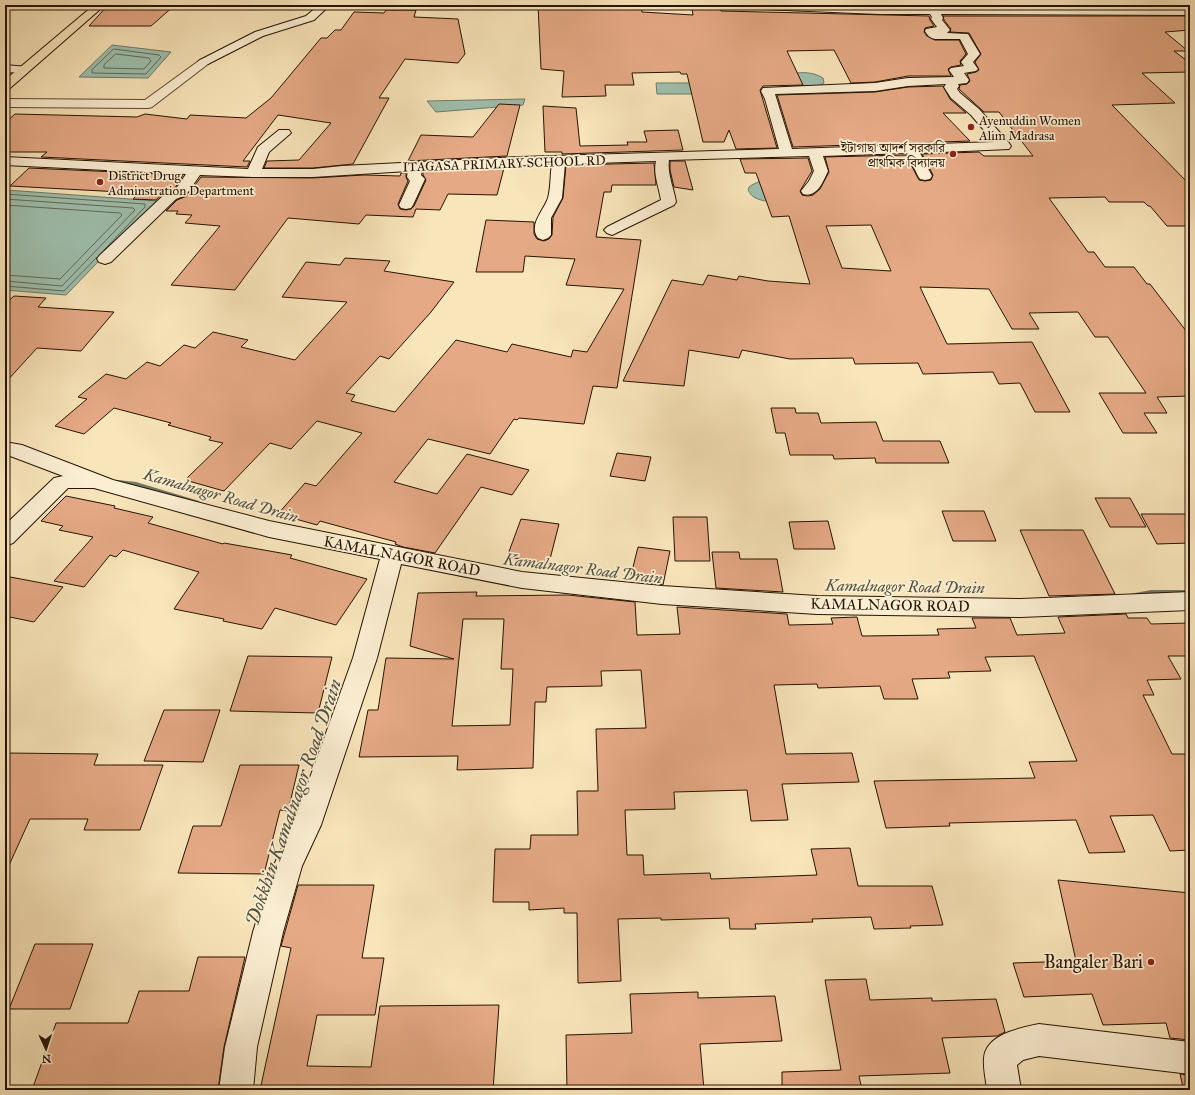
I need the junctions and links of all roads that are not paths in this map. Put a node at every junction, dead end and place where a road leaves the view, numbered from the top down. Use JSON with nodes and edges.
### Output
{"nodes":[{"id":1,"x":100,"y":5,"type":"edge"},
{"id":2,"x":325,"y":5,"type":"edge"},
{"id":3,"x":737,"y":5,"type":"edge"},
{"id":4,"x":933,"y":11,"type":"junction"},
{"id":5,"x":1190,"y":12,"type":"edge"},
{"id":6,"x":5,"y":69,"type":"edge"},
{"id":7,"x":24,"y":69,"type":"junction"},
{"id":8,"x":949,"y":80,"type":"junction"},
{"id":9,"x":5,"y":86,"type":"edge"},
{"id":10,"x":5,"y":103,"type":"edge"},
{"id":11,"x":284,"y":133,"type":"dead end"},
{"id":12,"x":912,"y":149,"type":"junction"},
{"id":13,"x":815,"y":152,"type":"junction"},
{"id":14,"x":787,"y":153,"type":"junction"},
{"id":15,"x":663,"y":157,"type":"junction"},
{"id":16,"x":559,"y":160,"type":"junction"},
{"id":17,"x":5,"y":161,"type":"edge"},
{"id":18,"x":415,"y":166,"type":"junction"},
{"id":19,"x":196,"y":170,"type":"junction"},
{"id":20,"x":253,"y":173,"type":"junction"},
{"id":21,"x":925,"y":176,"type":"dead end"},
{"id":22,"x":808,"y":191,"type":"dead end"},
{"id":23,"x":406,"y":205,"type":"dead end"},
{"id":24,"x":612,"y":230,"type":"dead end"},
{"id":25,"x":542,"y":235,"type":"dead end"},
{"id":26,"x":105,"y":259,"type":"dead end"},
{"id":27,"x":5,"y":448,"type":"edge"},
{"id":28,"x":99,"y":482,"type":"junction"},
{"id":29,"x":5,"y":538,"type":"edge"},
{"id":30,"x":392,"y":554,"type":"junction"},
{"id":31,"x":1190,"y":601,"type":"edge"},
{"id":32,"x":1190,"y":1058,"type":"edge"},
{"id":33,"x":236,"y":1090,"type":"edge"},
{"id":34,"x":1004,"y":1090,"type":"edge"}],
"edges":[{"from":1,"to":7,"type":"highway"},
{"from":2,"to":10,"type":"street"},
{"from":3,"to":4,"type":"street"},
{"from":4,"to":5,"type":"street"},
{"from":4,"to":8,"type":"street"},
{"from":6,"to":7,"type":"street"},
{"from":7,"to":9,"type":"highway"},
{"from":8,"to":12,"type":"street","name":"ITAGASA PRIMARY SCHOOL RD"},
{"from":8,"to":14,"type":"street"},
{"from":11,"to":20,"type":"street"},
{"from":12,"to":13,"type":"street","name":"ITAGASA PRIMARY SCHOOL RD"},
{"from":12,"to":21,"type":"street"},
{"from":13,"to":14,"type":"street","name":"ITAGASA PRIMARY SCHOOL RD"},
{"from":13,"to":22,"type":"street"},
{"from":14,"to":15,"type":"street","name":"ITAGASA PRIMARY SCHOOL RD"},
{"from":15,"to":16,"type":"street","name":"ITAGASA PRIMARY SCHOOL RD"},
{"from":15,"to":24,"type":"street"},
{"from":16,"to":18,"type":"street","name":"ITAGASA PRIMARY SCHOOL RD"},
{"from":16,"to":25,"type":"street"},
{"from":17,"to":19,"type":"street","name":"ITAGASA PRIMARY SCHOOL RD"},
{"from":18,"to":20,"type":"street","name":"ITAGASA PRIMARY SCHOOL RD"},
{"from":18,"to":23,"type":"street"},
{"from":19,"to":20,"type":"street","name":"ITAGASA PRIMARY SCHOOL RD"},
{"from":19,"to":26,"type":"street"},
{"from":27,"to":28,"type":"street","name":"KAMALNAGOR ROAD"},
{"from":28,"to":29,"type":"street","name":"KAMALNAGOR ROAD"},
{"from":28,"to":30,"type":"street","name":"KAMALNAGOR ROAD"},
{"from":30,"to":31,"type":"street","name":"KAMALNAGOR ROAD"},
{"from":30,"to":33,"type":"street"},
{"from":32,"to":34,"type":"street"}]}
